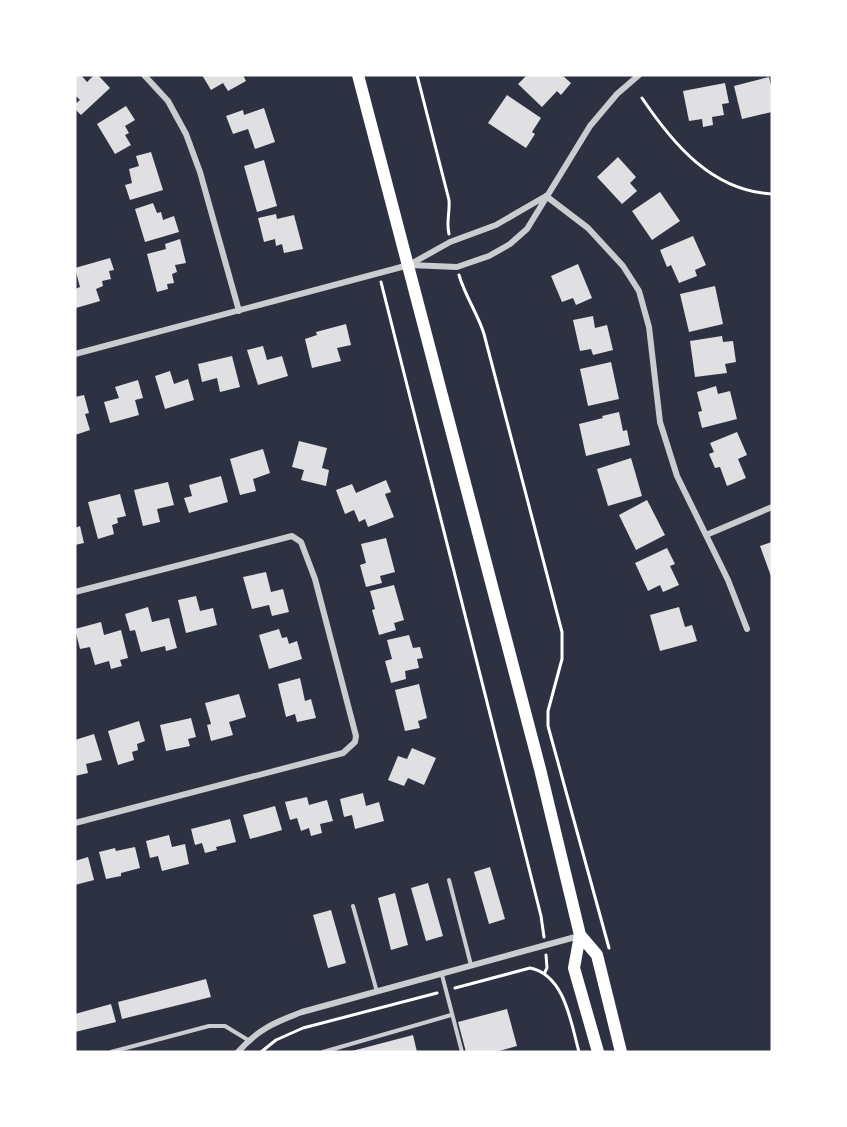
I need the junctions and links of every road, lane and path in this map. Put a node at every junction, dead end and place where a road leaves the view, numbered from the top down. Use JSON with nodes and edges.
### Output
{"nodes":[{"id":1,"x":144,"y":75,"type":"edge"},
{"id":2,"x":358,"y":75,"type":"edge"},
{"id":3,"x":417,"y":75,"type":"edge"},
{"id":4,"x":639,"y":75,"type":"edge"},
{"id":5,"x":642,"y":98,"type":"dead end"},
{"id":6,"x":772,"y":194,"type":"edge"},
{"id":7,"x":546,"y":196,"type":"junction"},
{"id":8,"x":450,"y":242,"type":"junction"},
{"id":9,"x":409,"y":265,"type":"junction"},
{"id":10,"x":457,"y":267,"type":"junction"},
{"id":11,"x":378,"y":273,"type":"junction"},
{"id":12,"x":239,"y":311,"type":"junction"},
{"id":13,"x":75,"y":354,"type":"edge"},
{"id":14,"x":772,"y":507,"type":"edge"},
{"id":15,"x":706,"y":535,"type":"junction"},
{"id":16,"x":75,"y":592,"type":"edge"},
{"id":17,"x":747,"y":628,"type":"dead end"},
{"id":18,"x":75,"y":823,"type":"edge"},
{"id":19,"x":449,"y":880,"type":"dead end"},
{"id":20,"x":353,"y":906,"type":"dead end"},
{"id":21,"x":579,"y":935,"type":"junction"},
{"id":22,"x":545,"y":945,"type":"junction"},
{"id":23,"x":610,"y":951,"type":"dead end"},
{"id":24,"x":471,"y":965,"type":"junction"},
{"id":25,"x":544,"y":974,"type":"junction"},
{"id":26,"x":442,"y":975,"type":"junction"},
{"id":27,"x":445,"y":990,"type":"junction"},
{"id":28,"x":377,"y":993,"type":"junction"},
{"id":29,"x":451,"y":1015,"type":"junction"},
{"id":30,"x":248,"y":1040,"type":"junction"},
{"id":31,"x":111,"y":1052,"type":"edge"},
{"id":32,"x":238,"y":1052,"type":"edge"},
{"id":33,"x":261,"y":1052,"type":"edge"},
{"id":34,"x":324,"y":1052,"type":"edge"},
{"id":35,"x":462,"y":1052,"type":"edge"},
{"id":36,"x":579,"y":1052,"type":"edge"},
{"id":37,"x":598,"y":1052,"type":"edge"},
{"id":38,"x":621,"y":1052,"type":"edge"}],
"edges":[{"from":1,"to":12,"type":"street"},
{"from":2,"to":9,"type":"main road"},
{"from":3,"to":8,"type":"path"},
{"from":4,"to":7,"type":"street"},
{"from":5,"to":6,"type":"path"},
{"from":7,"to":8,"type":"street"},
{"from":7,"to":10,"type":"street"},
{"from":7,"to":15,"type":"street"},
{"from":8,"to":9,"type":"street"},
{"from":9,"to":10,"type":"street"},
{"from":9,"to":11,"type":"street"},
{"from":9,"to":21,"type":"main road"},
{"from":10,"to":23,"type":"path"},
{"from":11,"to":12,"type":"street"},
{"from":11,"to":22,"type":"path"},
{"from":12,"to":13,"type":"street"},
{"from":14,"to":15,"type":"street"},
{"from":15,"to":17,"type":"street"},
{"from":16,"to":18,"type":"street"},
{"from":19,"to":24,"type":"lane"},
{"from":20,"to":28,"type":"lane"},
{"from":21,"to":22,"type":"street"},
{"from":21,"to":37,"type":"main road"},
{"from":21,"to":38,"type":"main road"},
{"from":22,"to":24,"type":"street"},
{"from":22,"to":25,"type":"path"},
{"from":24,"to":26,"type":"street"},
{"from":25,"to":27,"type":"path"},
{"from":25,"to":36,"type":"path"},
{"from":26,"to":27,"type":"lane"},
{"from":26,"to":28,"type":"street"},
{"from":27,"to":29,"type":"lane"},
{"from":27,"to":33,"type":"path"},
{"from":28,"to":30,"type":"street"},
{"from":29,"to":34,"type":"lane"},
{"from":29,"to":35,"type":"lane"},
{"from":30,"to":31,"type":"lane"},
{"from":30,"to":32,"type":"street"}]}
